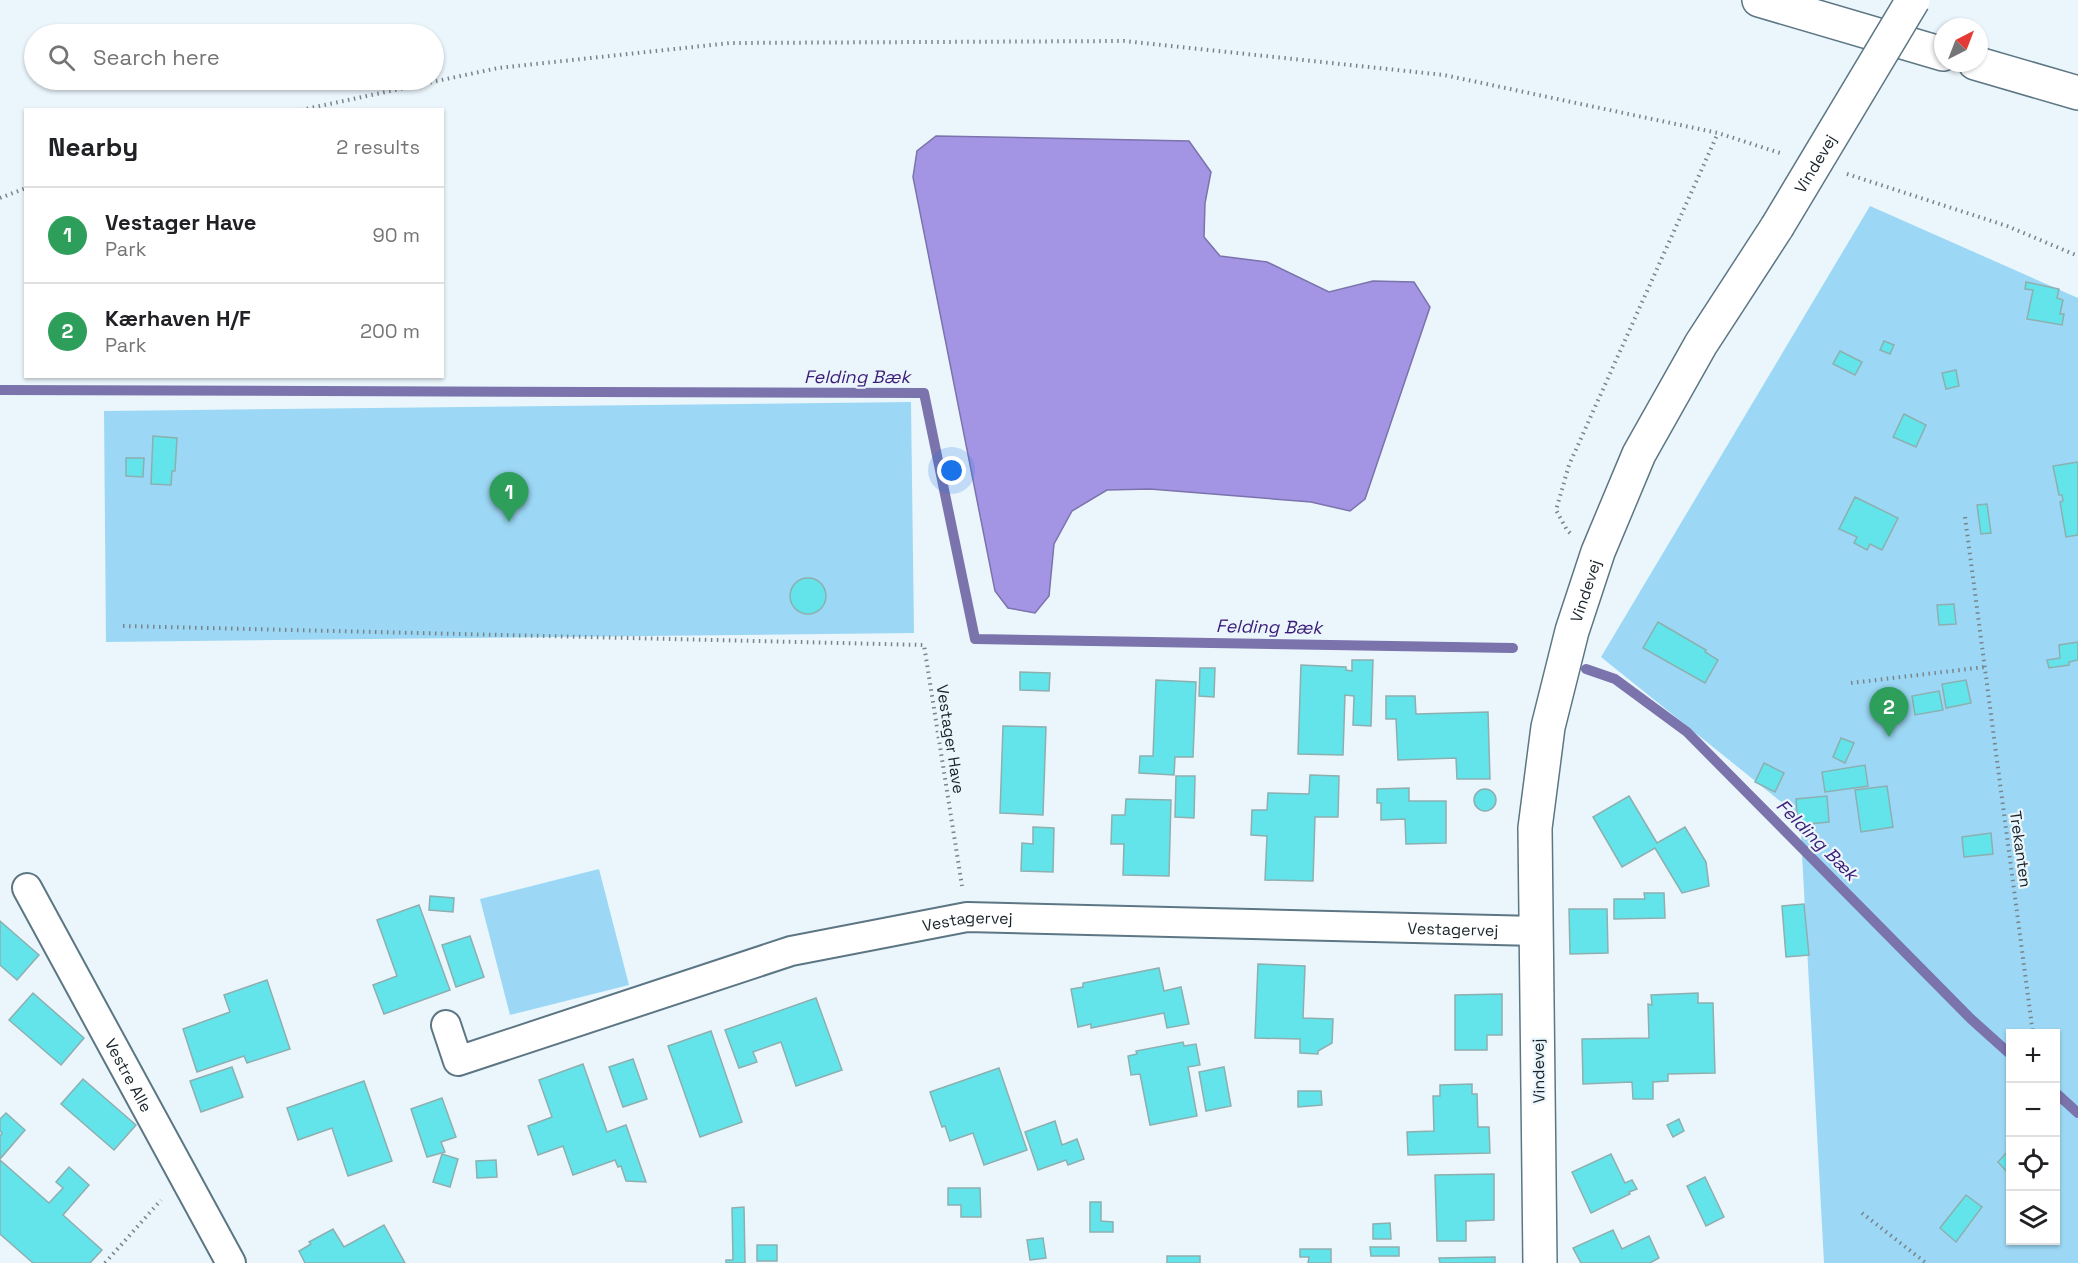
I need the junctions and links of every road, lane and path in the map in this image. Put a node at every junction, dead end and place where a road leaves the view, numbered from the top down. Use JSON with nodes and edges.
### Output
{"nodes":[{"id":1,"x":1759,"y":0,"type":"edge"},
{"id":2,"x":1913,"y":0,"type":"edge"},
{"id":3,"x":1934,"y":51,"type":"edge"},
{"id":4,"x":1988,"y":67,"type":"edge"},
{"id":5,"x":444,"y":80,"type":"edge"},
{"id":6,"x":395,"y":90,"type":"edge"},
{"id":7,"x":2078,"y":93,"type":"edge"},
{"id":8,"x":310,"y":108,"type":"edge"},
{"id":9,"x":1718,"y":133,"type":"junction"},
{"id":10,"x":1785,"y":154,"type":"dead end"},
{"id":11,"x":1840,"y":172,"type":"dead end"},
{"id":12,"x":24,"y":189,"type":"edge"},
{"id":13,"x":0,"y":198,"type":"edge"},
{"id":14,"x":2078,"y":256,"type":"edge"},
{"id":15,"x":1965,"y":517,"type":"dead end"},
{"id":16,"x":1598,"y":552,"type":"junction"},
{"id":17,"x":123,"y":626,"type":"dead end"},
{"id":18,"x":1985,"y":667,"type":"junction"},
{"id":19,"x":1851,"y":683,"type":"dead end"},
{"id":20,"x":27,"y":888,"type":"dead end"},
{"id":21,"x":967,"y":917,"type":"junction"},
{"id":22,"x":1537,"y":931,"type":"junction"},
{"id":23,"x":446,"y":1024,"type":"dead end"},
{"id":24,"x":2032,"y":1029,"type":"edge"},
{"id":25,"x":183,"y":1175,"type":"junction"},
{"id":26,"x":1862,"y":1213,"type":"dead end"},
{"id":27,"x":105,"y":1263,"type":"edge"},
{"id":28,"x":231,"y":1263,"type":"edge"},
{"id":29,"x":1540,"y":1263,"type":"edge"},
{"id":30,"x":1926,"y":1263,"type":"edge"}],
"edges":[{"from":1,"to":3,"type":"street"},
{"from":2,"to":16,"type":"street","name":"Vindevej","bridge":true},
{"from":4,"to":7,"type":"street"},
{"from":5,"to":9,"type":"path"},
{"from":6,"to":8,"type":"path"},
{"from":9,"to":10,"type":"path"},
{"from":9,"to":16,"type":"path"},
{"from":11,"to":14,"type":"path"},
{"from":12,"to":13,"type":"path"},
{"from":15,"to":18,"type":"path","name":"Trekanten"},
{"from":16,"to":22,"type":"street","name":"Vindevej"},
{"from":17,"to":21,"type":"path","name":"Vestager Have"},
{"from":18,"to":19,"type":"path"},
{"from":18,"to":24,"type":"path","name":"Trekanten"},
{"from":20,"to":25,"type":"street","name":"Vestre Alle"},
{"from":21,"to":22,"type":"street","name":"Vestagervej"},
{"from":21,"to":23,"type":"street","name":"Vestagervej"},
{"from":22,"to":29,"type":"street","name":"Vindevej"},
{"from":25,"to":27,"type":"path"},
{"from":25,"to":28,"type":"street","name":"Vestre Alle"},
{"from":26,"to":30,"type":"path"}]}
